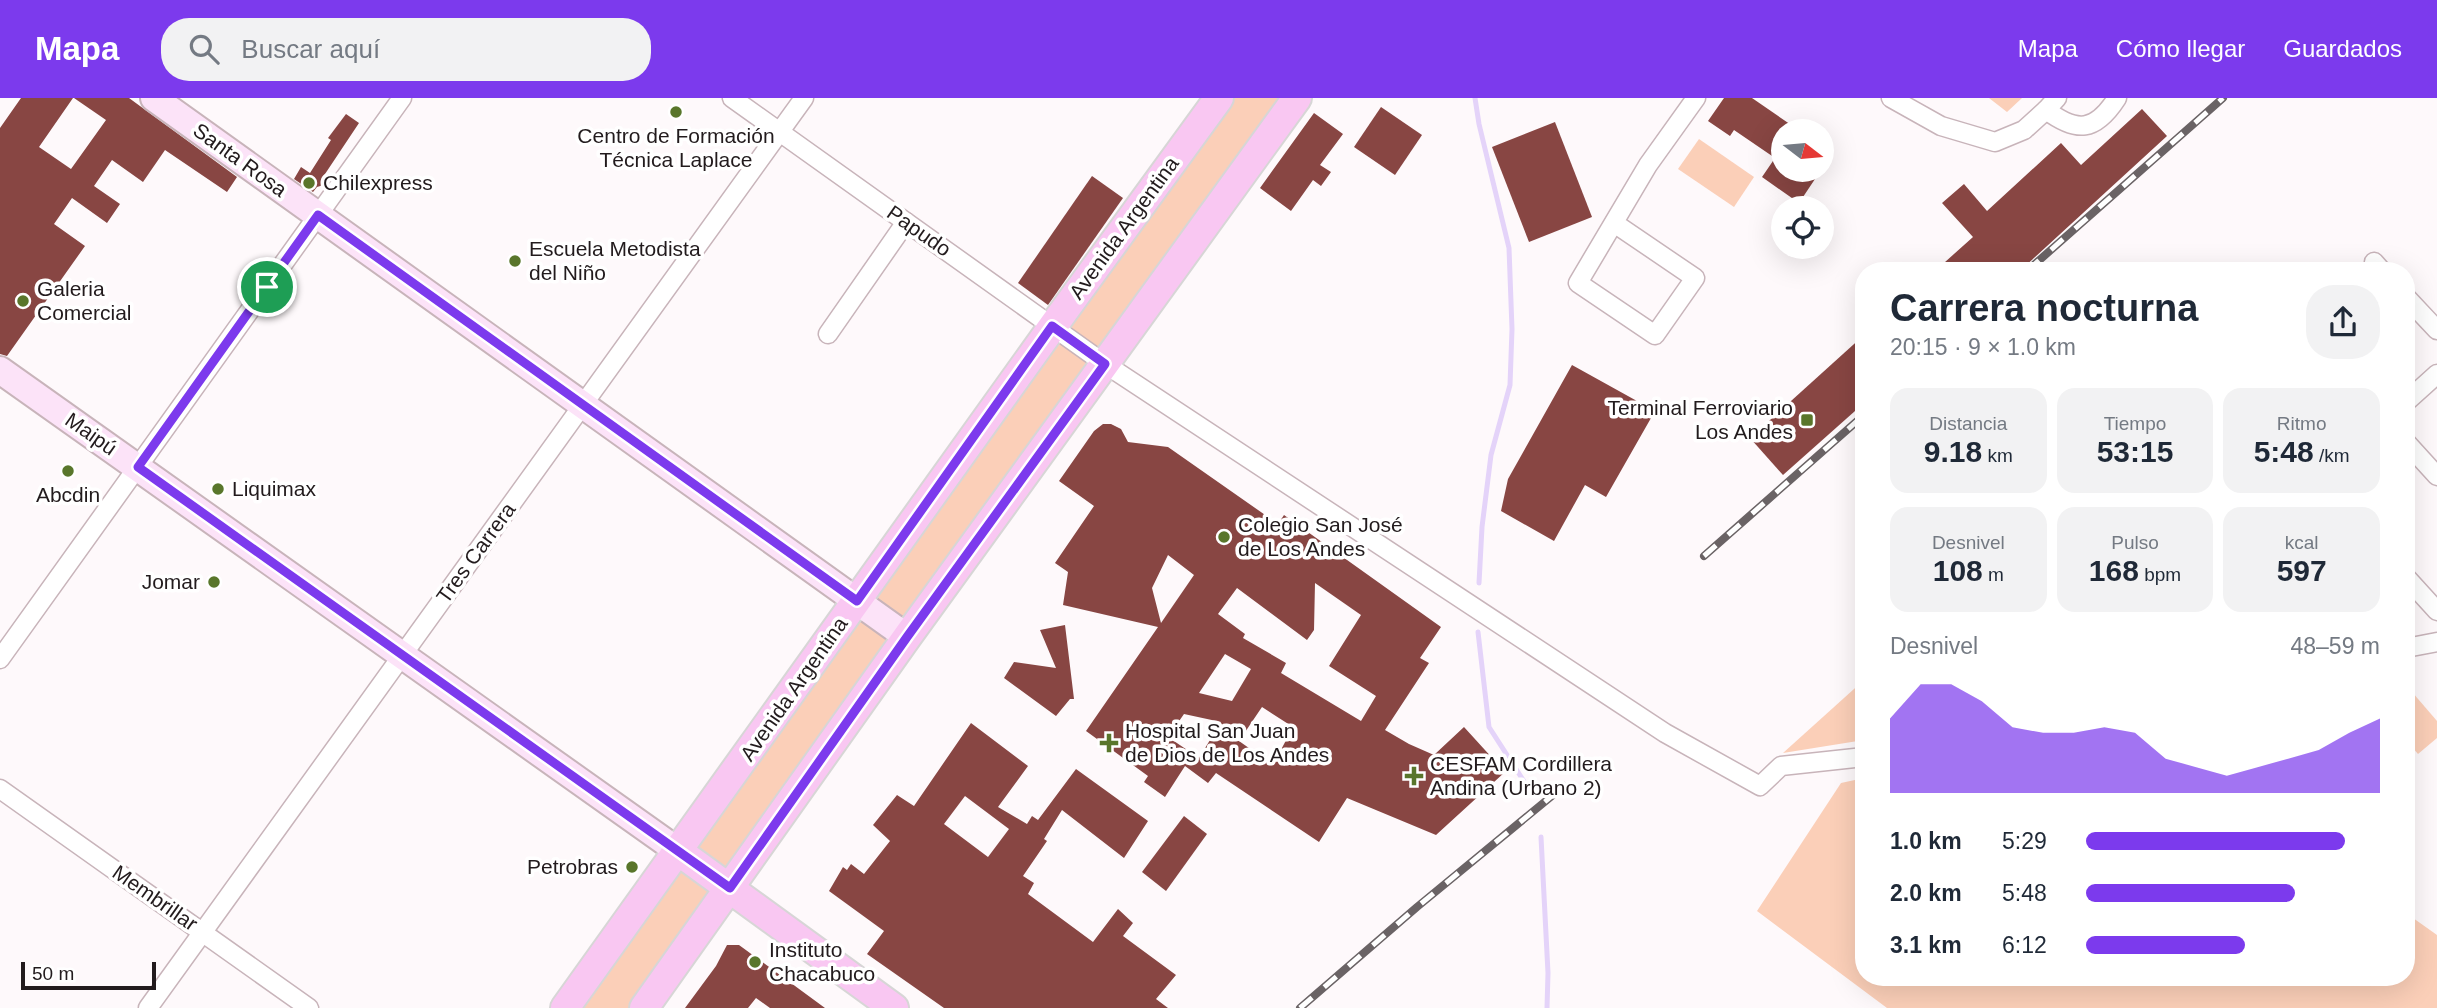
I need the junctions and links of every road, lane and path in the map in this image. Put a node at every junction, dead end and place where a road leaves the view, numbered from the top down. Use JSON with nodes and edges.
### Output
{"nodes":[{"id":1,"x":154,"y":98,"type":"edge"},
{"id":2,"x":402,"y":98,"type":"edge"},
{"id":3,"x":732,"y":98,"type":"edge"},
{"id":4,"x":804,"y":98,"type":"edge"},
{"id":5,"x":1219,"y":98,"type":"edge"},
{"id":6,"x":1696,"y":98,"type":"edge"},
{"id":7,"x":1892,"y":98,"type":"edge"},
{"id":8,"x":1909,"y":98,"type":"edge"},
{"id":9,"x":2117,"y":98,"type":"edge"},
{"id":10,"x":1291,"y":100,"type":"edge"},
{"id":11,"x":2052,"y":104,"type":"edge"},
{"id":12,"x":1941,"y":126,"type":"junction"},
{"id":13,"x":780,"y":132,"type":"junction"},
{"id":14,"x":318,"y":215,"type":"junction"},
{"id":15,"x":906,"y":222,"type":"junction"},
{"id":16,"x":1614,"y":223,"type":"junction"},
{"id":17,"x":2415,"y":307,"type":"edge"},
{"id":18,"x":1052,"y":326,"type":"junction"},
{"id":19,"x":2437,"y":330,"type":"edge"},
{"id":20,"x":828,"y":334,"type":"dead end"},
{"id":21,"x":1105,"y":364,"type":"junction"},
{"id":22,"x":0,"y":370,"type":"edge"},
{"id":23,"x":2437,"y":374,"type":"edge"},
{"id":24,"x":2415,"y":394,"type":"edge"},
{"id":25,"x":583,"y":405,"type":"junction"},
{"id":26,"x":2415,"y":452,"type":"edge"},
{"id":27,"x":138,"y":467,"type":"junction"},
{"id":28,"x":2437,"y":477,"type":"edge"},
{"id":29,"x":2415,"y":587,"type":"edge"},
{"id":30,"x":857,"y":601,"type":"junction"},
{"id":31,"x":2437,"y":611,"type":"edge"},
{"id":32,"x":907,"y":637,"type":"junction"},
{"id":33,"x":2437,"y":642,"type":"edge"},
{"id":34,"x":2415,"y":646,"type":"edge"},
{"id":35,"x":402,"y":655,"type":"junction"},
{"id":36,"x":0,"y":659,"type":"edge"},
{"id":37,"x":1855,"y":758,"type":"edge"},
{"id":38,"x":0,"y":789,"type":"edge"},
{"id":39,"x":678,"y":851,"type":"junction"},
{"id":40,"x":730,"y":888,"type":"junction"},
{"id":41,"x":203,"y":932,"type":"junction"},
{"id":42,"x":148,"y":1008,"type":"edge"},
{"id":43,"x":309,"y":1008,"type":"edge"},
{"id":44,"x":565,"y":1008,"type":"edge"},
{"id":45,"x":644,"y":1008,"type":"edge"},
{"id":46,"x":894,"y":1008,"type":"edge"}],
"edges":[{"from":1,"to":14,"type":"main road","name":"Santa Rosa"},
{"from":2,"to":14,"type":"street"},
{"from":3,"to":13,"type":"street","name":"Papudo"},
{"from":4,"to":13,"type":"street","name":"Tres Carrera"},
{"from":5,"to":18,"type":"main road","name":"Avenida Argentina"},
{"from":6,"to":16,"type":"street"},
{"from":7,"to":12,"type":"street"},
{"from":8,"to":12,"type":"street"},
{"from":9,"to":11,"type":"street"},
{"from":10,"to":21,"type":"main road"},
{"from":11,"to":12,"type":"street"},
{"from":13,"to":15,"type":"street","name":"Papudo"},
{"from":13,"to":25,"type":"street","name":"Tres Carrera"},
{"from":14,"to":25,"type":"main road","name":"Santa Rosa"},
{"from":14,"to":27,"type":"street"},
{"from":15,"to":18,"type":"street","name":"Papudo"},
{"from":15,"to":20,"type":"street"},
{"from":16,"to":16,"type":"street"},
{"from":17,"to":19,"type":"street"},
{"from":18,"to":21,"type":"street","name":"Papudo"},
{"from":18,"to":30,"type":"main road","name":"Avenida Argentina"},
{"from":21,"to":32,"type":"main road"},
{"from":21,"to":37,"type":"street","name":"Papudo"},
{"from":22,"to":27,"type":"main road","name":"Maipú"},
{"from":23,"to":24,"type":"street"},
{"from":25,"to":30,"type":"main road","name":"Santa Rosa"},
{"from":25,"to":35,"type":"street","name":"Tres Carrera"},
{"from":26,"to":28,"type":"street"},
{"from":27,"to":35,"type":"main road","name":"Maipú"},
{"from":27,"to":36,"type":"street"},
{"from":29,"to":31,"type":"street"},
{"from":30,"to":32,"type":"main road","name":"Santa Rosa"},
{"from":30,"to":39,"type":"main road","name":"Avenida Argentina"},
{"from":32,"to":40,"type":"main road"},
{"from":33,"to":34,"type":"street"},
{"from":35,"to":39,"type":"main road","name":"Maipú"},
{"from":35,"to":41,"type":"street","name":"Tres Carrera"},
{"from":38,"to":41,"type":"street","name":"Membrillar"},
{"from":39,"to":40,"type":"main road","name":"Maipú"},
{"from":39,"to":44,"type":"main road","name":"Avenida Argentina"},
{"from":40,"to":45,"type":"main road"},
{"from":40,"to":46,"type":"main road","name":"Maipú"},
{"from":41,"to":42,"type":"street","name":"Tres Carrera"},
{"from":41,"to":43,"type":"street","name":"Membrillar"}]}
